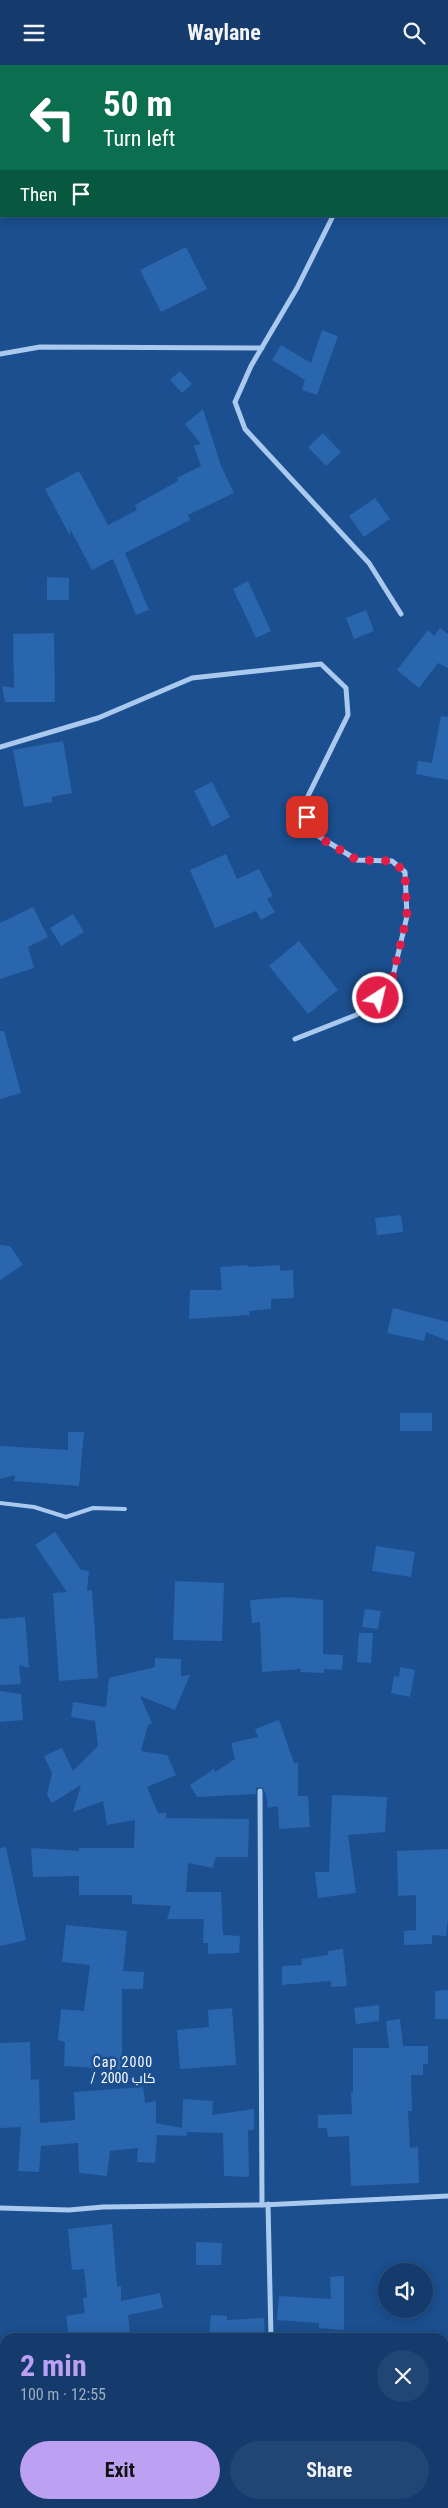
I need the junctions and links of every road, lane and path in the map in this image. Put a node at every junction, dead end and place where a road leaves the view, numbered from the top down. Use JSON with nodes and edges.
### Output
{"nodes":[{"id":1,"x":332,"y":217,"type":"edge"},
{"id":2,"x":262,"y":348,"type":"junction"},
{"id":3,"x":0,"y":354,"type":"edge"},
{"id":4,"x":400,"y":614,"type":"dead end"},
{"id":5,"x":0,"y":747,"type":"edge"},
{"id":6,"x":295,"y":1039,"type":"dead end"},
{"id":7,"x":0,"y":1503,"type":"edge"},
{"id":8,"x":125,"y":1509,"type":"dead end"},
{"id":9,"x":260,"y":1791,"type":"dead end"},
{"id":10,"x":448,"y":2196,"type":"edge"},
{"id":11,"x":268,"y":2204,"type":"junction"},
{"id":12,"x":262,"y":2205,"type":"junction"},
{"id":13,"x":0,"y":2208,"type":"edge"},
{"id":14,"x":271,"y":2333,"type":"edge"}],
"edges":[{"from":1,"to":2,"type":"street"},
{"from":2,"to":3,"type":"street"},
{"from":2,"to":4,"type":"street"},
{"from":5,"to":6,"type":"street"},
{"from":7,"to":8,"type":"lane"},
{"from":9,"to":12,"type":"street"},
{"from":10,"to":11,"type":"street"},
{"from":11,"to":12,"type":"street"},
{"from":11,"to":14,"type":"street"},
{"from":12,"to":13,"type":"street"}]}
